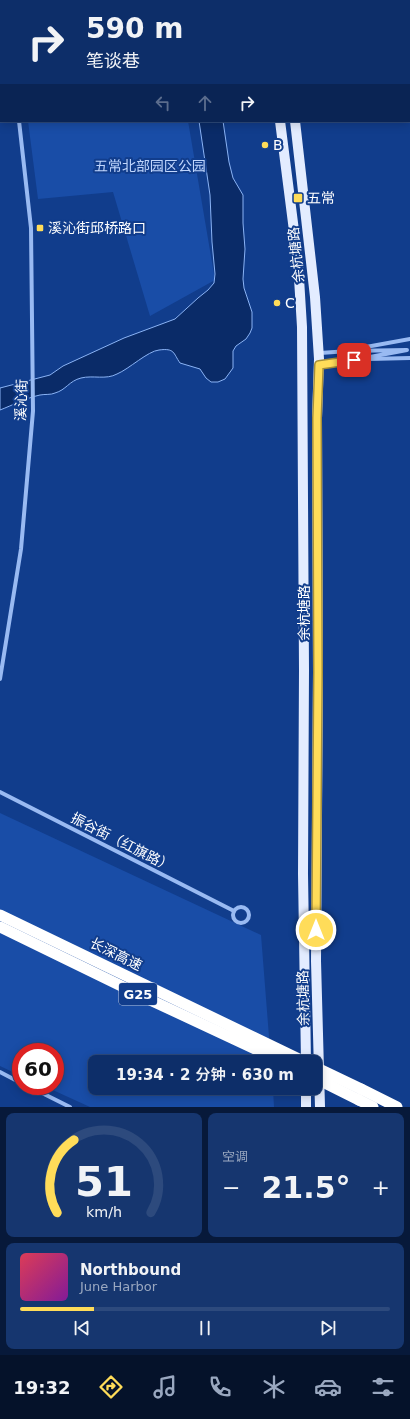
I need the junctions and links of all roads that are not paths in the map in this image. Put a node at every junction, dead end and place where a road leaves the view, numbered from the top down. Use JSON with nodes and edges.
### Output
{"nodes":[{"id":1,"x":19,"y":122,"type":"edge"},
{"id":2,"x":280,"y":122,"type":"edge"},
{"id":3,"x":295,"y":122,"type":"edge"},
{"id":4,"x":410,"y":339,"type":"edge"},
{"id":5,"x":408,"y":350,"type":"edge"},
{"id":6,"x":348,"y":351,"type":"junction"},
{"id":7,"x":318,"y":353,"type":"junction"},
{"id":8,"x":410,"y":358,"type":"edge"},
{"id":9,"x":354,"y":360,"type":"junction"},
{"id":10,"x":319,"y":365,"type":"junction"},
{"id":11,"x":0,"y":679,"type":"edge"},
{"id":12,"x":0,"y":792,"type":"edge"},
{"id":13,"x":234,"y":911,"type":"dead end"},
{"id":14,"x":0,"y":915,"type":"edge"},
{"id":15,"x":0,"y":927,"type":"edge"},
{"id":16,"x":269,"y":1055,"type":"edge"},
{"id":17,"x":291,"y":1055,"type":"edge"},
{"id":18,"x":305,"y":1055,"type":"edge"},
{"id":19,"x":322,"y":1070,"type":"edge"},
{"id":20,"x":0,"y":1072,"type":"edge"},
{"id":21,"x":12,"y":1078,"type":"edge"},
{"id":22,"x":322,"y":1082,"type":"edge"},
{"id":23,"x":46,"y":1095,"type":"edge"},
{"id":24,"x":306,"y":1095,"type":"edge"},
{"id":25,"x":376,"y":1103,"type":"edge"},
{"id":26,"x":70,"y":1107,"type":"edge"},
{"id":27,"x":306,"y":1107,"type":"edge"},
{"id":28,"x":320,"y":1107,"type":"edge"},
{"id":29,"x":397,"y":1107,"type":"edge"},
{"id":30,"x":400,"y":1107,"type":"edge"}],
"edges":[{"from":1,"to":11,"type":"street","name":"溪沁街"},
{"from":2,"to":18,"type":"main road","name":"余杭塘路"},
{"from":3,"to":7,"type":"main road","name":"余杭塘路"},
{"from":4,"to":6,"type":"street"},
{"from":5,"to":6,"type":"street"},
{"from":5,"to":9,"type":"street"},
{"from":6,"to":7,"type":"street"},
{"from":7,"to":10,"type":"main road","name":"余杭塘路"},
{"from":8,"to":9,"type":"street"},
{"from":9,"to":10,"type":"street"},
{"from":10,"to":28,"type":"main road","name":"余杭塘路"},
{"from":12,"to":13,"type":"street","name":"振谷街（红旗路）"},
{"from":14,"to":17,"type":"highway","name":"长深高速","number":"G25"},
{"from":15,"to":16,"type":"highway","name":"长深高速","number":"G25"},
{"from":19,"to":25,"type":"highway","bridge":true},
{"from":20,"to":21,"type":"street"},
{"from":22,"to":25,"type":"highway","bridge":true},
{"from":23,"to":26,"type":"street"},
{"from":24,"to":27,"type":"main road"},
{"from":25,"to":29,"type":"highway"},
{"from":25,"to":30,"type":"highway"}]}
